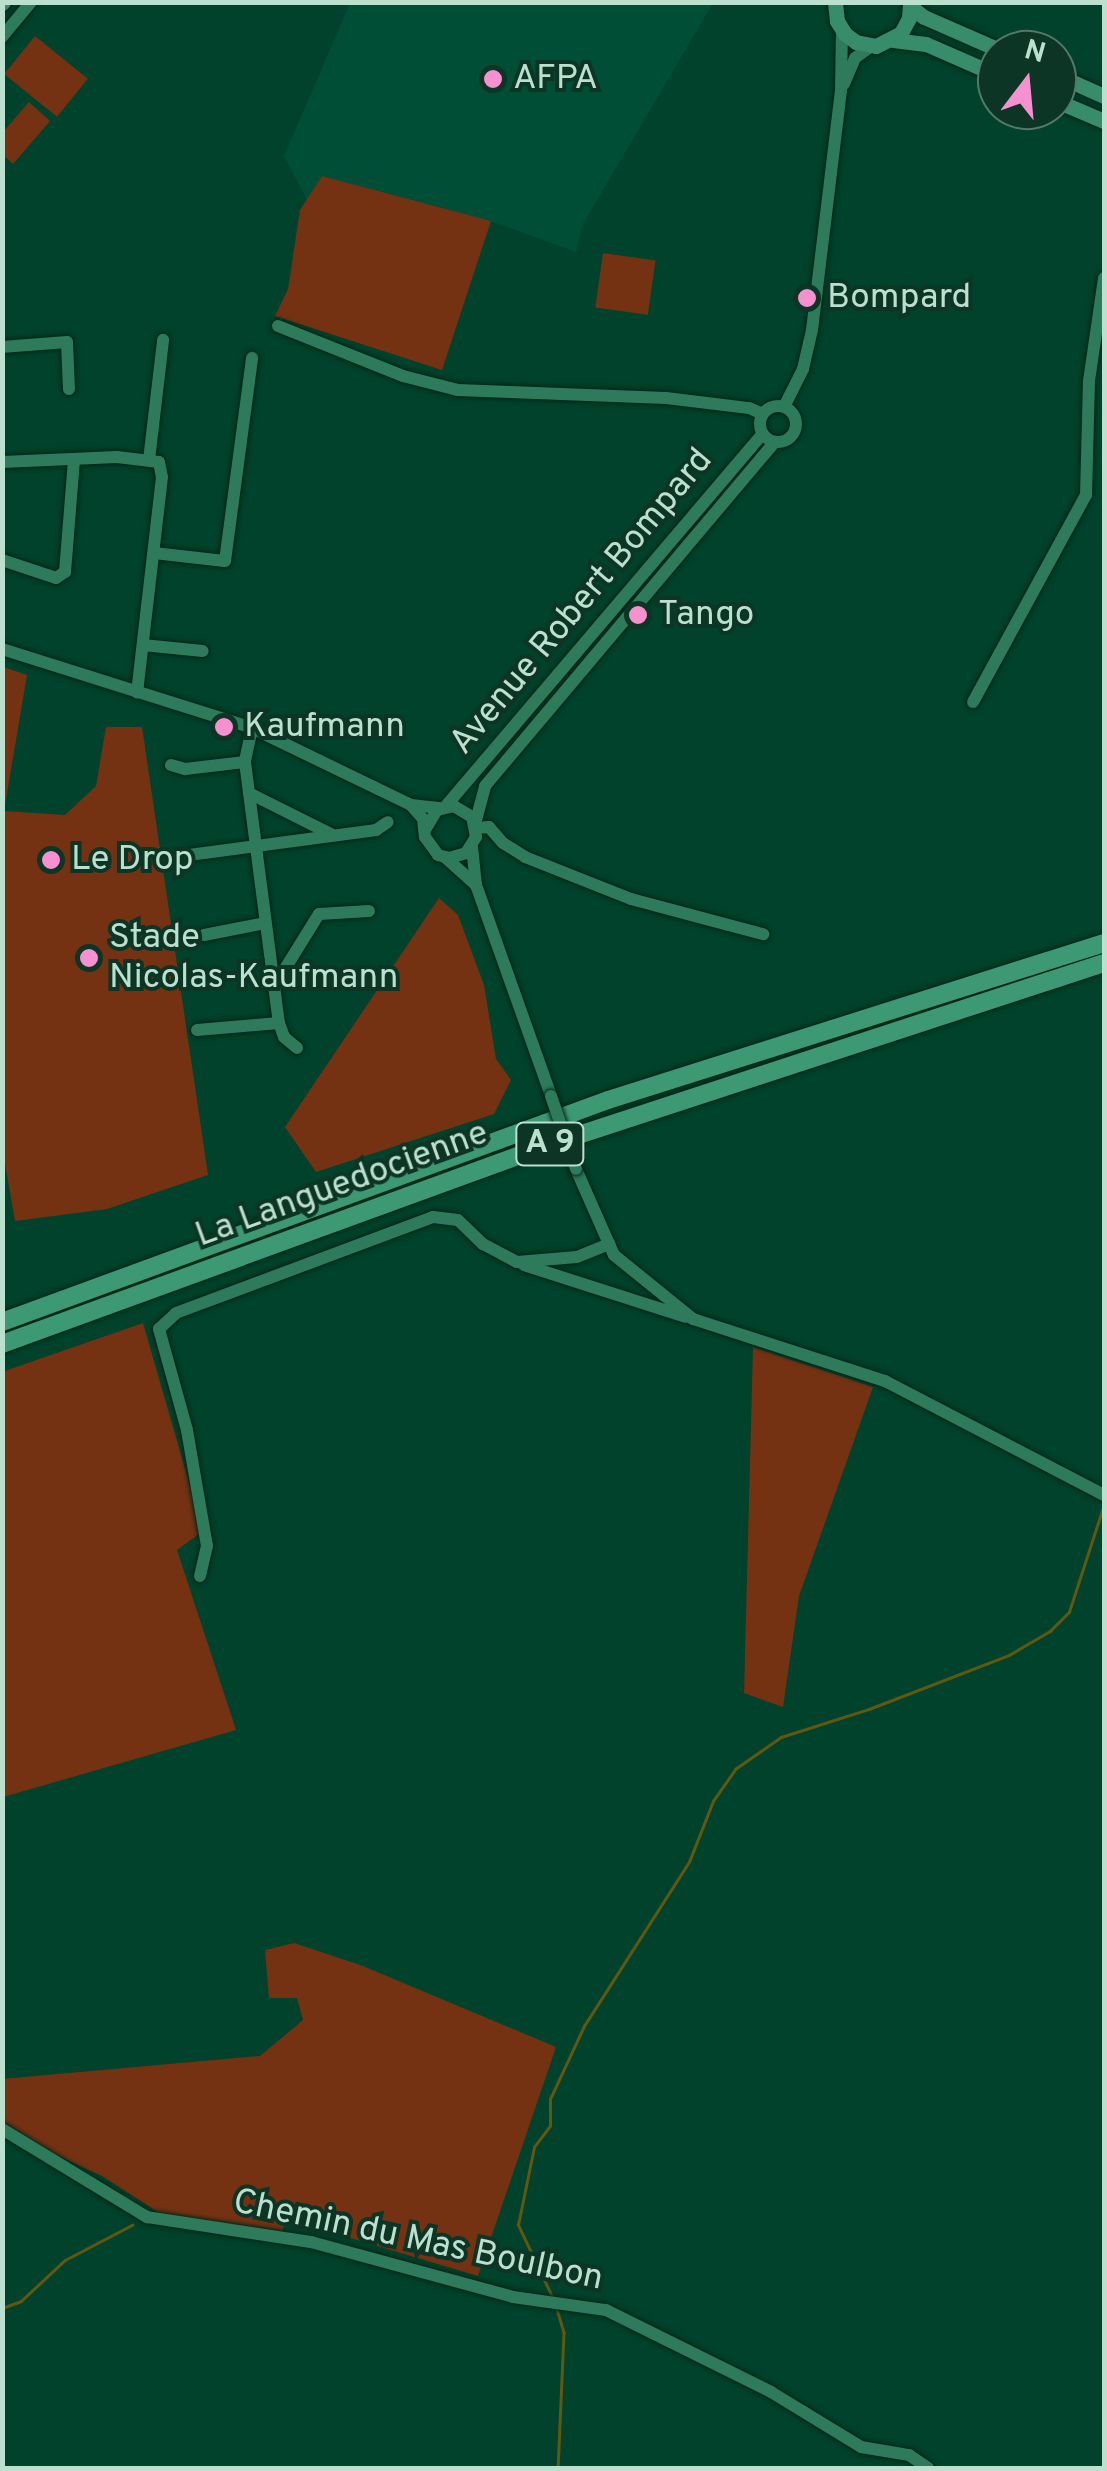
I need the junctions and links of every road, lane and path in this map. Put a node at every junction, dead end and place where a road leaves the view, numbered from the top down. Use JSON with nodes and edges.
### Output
{"nodes":[{"id":1,"x":31,"y":2,"type":"edge"},
{"id":2,"x":832,"y":5,"type":"edge"},
{"id":3,"x":911,"y":5,"type":"edge"},
{"id":4,"x":842,"y":30,"type":"junction"},
{"id":5,"x":2,"y":37,"type":"edge"},
{"id":6,"x":977,"y":39,"type":"edge"},
{"id":7,"x":893,"y":40,"type":"junction"},
{"id":8,"x":873,"y":46,"type":"junction"},
{"id":9,"x":977,"y":66,"type":"edge"},
{"id":10,"x":1077,"y":84,"type":"edge"},
{"id":11,"x":841,"y":91,"type":"junction"},
{"id":12,"x":1104,"y":96,"type":"edge"},
{"id":13,"x":1077,"y":110,"type":"edge"},
{"id":14,"x":1104,"y":121,"type":"edge"},
{"id":15,"x":1104,"y":278,"type":"edge"},
{"id":16,"x":278,"y":326,"type":"dead end"},
{"id":17,"x":163,"y":340,"type":"dead end"},
{"id":18,"x":2,"y":347,"type":"edge"},
{"id":19,"x":252,"y":358,"type":"dead end"},
{"id":20,"x":69,"y":390,"type":"dead end"},
{"id":21,"x":784,"y":407,"type":"junction"},
{"id":22,"x":762,"y":414,"type":"junction"},
{"id":23,"x":763,"y":434,"type":"junction"},
{"id":24,"x":776,"y":442,"type":"junction"},
{"id":25,"x":74,"y":459,"type":"junction"},
{"id":26,"x":149,"y":460,"type":"junction"},
{"id":27,"x":2,"y":462,"type":"edge"},
{"id":28,"x":154,"y":553,"type":"junction"},
{"id":29,"x":2,"y":560,"type":"edge"},
{"id":30,"x":143,"y":645,"type":"junction"},
{"id":31,"x":2,"y":649,"type":"edge"},
{"id":32,"x":203,"y":651,"type":"dead end"},
{"id":33,"x":137,"y":693,"type":"junction"},
{"id":34,"x":973,"y":702,"type":"dead end"},
{"id":35,"x":252,"y":728,"type":"junction"},
{"id":36,"x":245,"y":762,"type":"junction"},
{"id":37,"x":172,"y":765,"type":"dead end"},
{"id":38,"x":249,"y":793,"type":"junction"},
{"id":39,"x":411,"y":805,"type":"junction"},
{"id":40,"x":443,"y":807,"type":"junction"},
{"id":41,"x":388,"y":822,"type":"dead end"},
{"id":42,"x":476,"y":826,"type":"junction"},
{"id":43,"x":425,"y":830,"type":"junction"},
{"id":44,"x":336,"y":836,"type":"junction"},
{"id":45,"x":256,"y":846,"type":"junction"},
{"id":46,"x":472,"y":846,"type":"junction"},
{"id":47,"x":189,"y":855,"type":"dead end"},
{"id":48,"x":444,"y":856,"type":"junction"},
{"id":49,"x":476,"y":885,"type":"junction"},
{"id":50,"x":368,"y":911,"type":"dead end"},
{"id":51,"x":265,"y":923,"type":"junction"},
{"id":52,"x":763,"y":934,"type":"dead end"},
{"id":53,"x":204,"y":935,"type":"dead end"},
{"id":54,"x":1104,"y":943,"type":"edge"},
{"id":55,"x":1104,"y":963,"type":"edge"},
{"id":56,"x":273,"y":976,"type":"junction"},
{"id":57,"x":279,"y":1023,"type":"junction"},
{"id":58,"x":197,"y":1030,"type":"dead end"},
{"id":59,"x":297,"y":1048,"type":"dead end"},
{"id":60,"x":609,"y":1244,"type":"junction"},
{"id":61,"x":517,"y":1262,"type":"junction"},
{"id":62,"x":693,"y":1319,"type":"junction"},
{"id":63,"x":2,"y":1322,"type":"edge"},
{"id":64,"x":2,"y":1344,"type":"edge"},
{"id":65,"x":1103,"y":1495,"type":"edge"},
{"id":66,"x":200,"y":1576,"type":"dead end"},
{"id":67,"x":2,"y":2130,"type":"edge"},
{"id":68,"x":928,"y":2468,"type":"edge"}],
"edges":[{"from":1,"to":5,"type":"street"},
{"from":2,"to":4,"type":"main road"},
{"from":3,"to":6,"type":"main road"},
{"from":3,"to":7,"type":"main road"},
{"from":4,"to":8,"type":"main road"},
{"from":4,"to":11,"type":"street","name":"Avenue Robert Bompard"},
{"from":7,"to":8,"type":"main road"},
{"from":7,"to":9,"type":"main road"},
{"from":8,"to":11,"type":"street","name":"Avenue Robert Bompard"},
{"from":10,"to":12,"type":"main road"},
{"from":11,"to":21,"type":"street","name":"Avenue Robert Bompard"},
{"from":13,"to":14,"type":"main road"},
{"from":15,"to":34,"type":"street"},
{"from":16,"to":22,"type":"street"},
{"from":17,"to":26,"type":"street"},
{"from":18,"to":20,"type":"street"},
{"from":19,"to":28,"type":"street"},
{"from":21,"to":22,"type":"street"},
{"from":21,"to":24,"type":"street","name":"Avenue Robert Bompard"},
{"from":22,"to":23,"type":"street"},
{"from":23,"to":24,"type":"street"},
{"from":23,"to":40,"type":"street","name":"Avenue Robert Bompard"},
{"from":24,"to":42,"type":"street","name":"Avenue Robert Bompard"},
{"from":25,"to":26,"type":"street"},
{"from":25,"to":27,"type":"street"},
{"from":25,"to":29,"type":"street"},
{"from":26,"to":28,"type":"street"},
{"from":28,"to":30,"type":"street"},
{"from":30,"to":32,"type":"street"},
{"from":30,"to":33,"type":"street"},
{"from":31,"to":33,"type":"street"},
{"from":33,"to":35,"type":"street"},
{"from":35,"to":36,"type":"street"},
{"from":35,"to":39,"type":"street"},
{"from":36,"to":37,"type":"street"},
{"from":36,"to":38,"type":"street"},
{"from":38,"to":44,"type":"street"},
{"from":38,"to":45,"type":"street"},
{"from":39,"to":40,"type":"street"},
{"from":39,"to":43,"type":"street"},
{"from":40,"to":42,"type":"street"},
{"from":40,"to":43,"type":"street"},
{"from":41,"to":44,"type":"street"},
{"from":42,"to":46,"type":"street"},
{"from":42,"to":52,"type":"street"},
{"from":43,"to":48,"type":"street"},
{"from":44,"to":45,"type":"street"},
{"from":45,"to":47,"type":"street"},
{"from":45,"to":51,"type":"street"},
{"from":46,"to":48,"type":"street"},
{"from":46,"to":49,"type":"street"},
{"from":48,"to":49,"type":"street"},
{"from":49,"to":60,"type":"street","bridge":true},
{"from":50,"to":56,"type":"street"},
{"from":51,"to":53,"type":"street"},
{"from":51,"to":56,"type":"street"},
{"from":54,"to":63,"type":"highway","name":"La Languedocienne","number":"A 9"},
{"from":55,"to":64,"type":"highway","name":"La Languedocienne","number":"A 9"},
{"from":56,"to":57,"type":"street"},
{"from":57,"to":58,"type":"street"},
{"from":57,"to":59,"type":"street"},
{"from":60,"to":61,"type":"street"},
{"from":60,"to":62,"type":"street"},
{"from":61,"to":62,"type":"street"},
{"from":61,"to":66,"type":"street"},
{"from":62,"to":65,"type":"street"},
{"from":67,"to":68,"type":"street","name":"Chemin du Mas Boulbon"}]}
